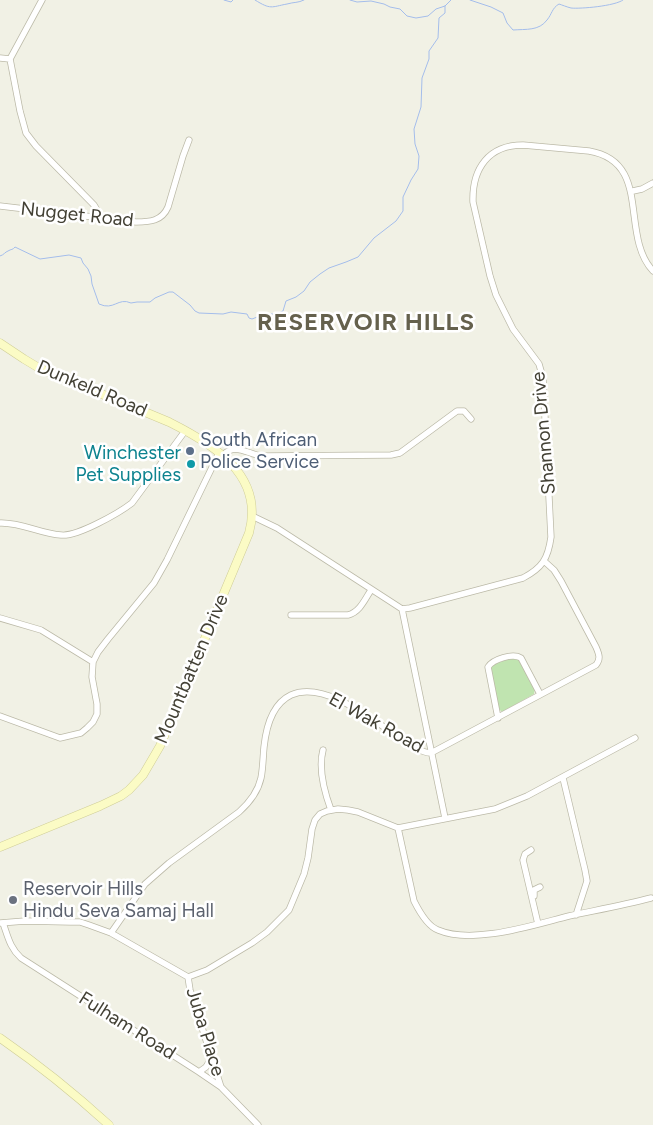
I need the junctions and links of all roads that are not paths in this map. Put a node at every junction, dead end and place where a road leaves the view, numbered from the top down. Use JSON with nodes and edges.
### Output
{"nodes":[{"id":1,"x":42,"y":0,"type":"edge"},
{"id":2,"x":0,"y":58,"type":"edge"},
{"id":3,"x":10,"y":58,"type":"junction"},
{"id":4,"x":189,"y":140,"type":"dead end"},
{"id":5,"x":653,"y":183,"type":"edge"},
{"id":6,"x":633,"y":191,"type":"junction"},
{"id":7,"x":0,"y":206,"type":"edge"},
{"id":8,"x":98,"y":217,"type":"junction"},
{"id":9,"x":653,"y":271,"type":"edge"},
{"id":10,"x":0,"y":343,"type":"edge"},
{"id":11,"x":471,"y":418,"type":"dead end"},
{"id":12,"x":186,"y":431,"type":"junction"},
{"id":13,"x":221,"y":454,"type":"junction"},
{"id":14,"x":252,"y":516,"type":"junction"},
{"id":15,"x":0,"y":523,"type":"edge"},
{"id":16,"x":544,"y":561,"type":"junction"},
{"id":17,"x":371,"y":590,"type":"junction"},
{"id":18,"x":402,"y":609,"type":"junction"},
{"id":19,"x":291,"y":615,"type":"dead end"},
{"id":20,"x":0,"y":618,"type":"edge"},
{"id":21,"x":93,"y":662,"type":"junction"},
{"id":22,"x":540,"y":694,"type":"junction"},
{"id":23,"x":0,"y":716,"type":"edge"},
{"id":24,"x":498,"y":718,"type":"junction"},
{"id":25,"x":635,"y":738,"type":"dead end"},
{"id":26,"x":323,"y":750,"type":"dead end"},
{"id":27,"x":431,"y":753,"type":"junction"},
{"id":28,"x":563,"y":778,"type":"junction"},
{"id":29,"x":331,"y":810,"type":"junction"},
{"id":30,"x":445,"y":818,"type":"junction"},
{"id":31,"x":398,"y":828,"type":"junction"},
{"id":32,"x":0,"y":847,"type":"edge"},
{"id":33,"x":531,"y":850,"type":"dead end"},
{"id":34,"x":540,"y":887,"type":"dead end"},
{"id":35,"x":652,"y":898,"type":"dead end"},
{"id":36,"x":576,"y":915,"type":"junction"},
{"id":37,"x":2,"y":923,"type":"edge"},
{"id":38,"x":539,"y":923,"type":"junction"},
{"id":39,"x":111,"y":933,"type":"junction"},
{"id":40,"x":188,"y":977,"type":"junction"},
{"id":41,"x":0,"y":1038,"type":"edge"},
{"id":42,"x":212,"y":1057,"type":"junction"},
{"id":43,"x":199,"y":1072,"type":"junction"},
{"id":44,"x":221,"y":1087,"type":"junction"},
{"id":45,"x":109,"y":1125,"type":"edge"},
{"id":46,"x":258,"y":1125,"type":"edge"}],
"edges":[{"from":1,"to":3,"type":"street"},
{"from":2,"to":3,"type":"street"},
{"from":3,"to":8,"type":"street"},
{"from":4,"to":8,"type":"street","name":"Nugget Road"},
{"from":5,"to":6,"type":"street"},
{"from":6,"to":9,"type":"street","name":"Shannon Drive"},
{"from":6,"to":16,"type":"street","name":"Shannon Drive"},
{"from":7,"to":8,"type":"street","name":"Nugget Road"},
{"from":10,"to":12,"type":"main road","name":"Dunkeld Road"},
{"from":11,"to":13,"type":"street"},
{"from":12,"to":13,"type":"main road","name":"Mountbatten Drive"},
{"from":12,"to":15,"type":"street"},
{"from":13,"to":14,"type":"main road","name":"Mountbatten Drive"},
{"from":13,"to":21,"type":"street"},
{"from":14,"to":17,"type":"street"},
{"from":14,"to":32,"type":"main road","name":"Mountbatten Drive"},
{"from":16,"to":18,"type":"street"},
{"from":16,"to":22,"type":"street","name":"El Wak Road"},
{"from":17,"to":18,"type":"street"},
{"from":17,"to":19,"type":"street"},
{"from":18,"to":27,"type":"street"},
{"from":20,"to":21,"type":"street"},
{"from":21,"to":23,"type":"street"},
{"from":22,"to":24,"type":"street","name":"El Wak Road"},
{"from":22,"to":24,"type":"street"},
{"from":24,"to":27,"type":"street","name":"El Wak Road"},
{"from":25,"to":28,"type":"street"},
{"from":26,"to":29,"type":"street"},
{"from":27,"to":30,"type":"street"},
{"from":27,"to":39,"type":"street","name":"El Wak Road"},
{"from":28,"to":30,"type":"street"},
{"from":28,"to":36,"type":"street"},
{"from":29,"to":31,"type":"street"},
{"from":29,"to":40,"type":"street"},
{"from":30,"to":31,"type":"street"},
{"from":31,"to":38,"type":"street"},
{"from":33,"to":38,"type":"street"},
{"from":34,"to":38,"type":"street"},
{"from":35,"to":36,"type":"street"},
{"from":36,"to":38,"type":"street"},
{"from":37,"to":39,"type":"street"},
{"from":37,"to":43,"type":"street","name":"Fulham Road"},
{"from":39,"to":40,"type":"street"},
{"from":40,"to":42,"type":"street","name":"Juba Place"},
{"from":41,"to":45,"type":"main road"},
{"from":42,"to":43,"type":"street"},
{"from":42,"to":44,"type":"street","name":"Juba Place"},
{"from":43,"to":44,"type":"street","name":"Fulham Road"},
{"from":44,"to":46,"type":"street","name":"Fulham Road"}]}
